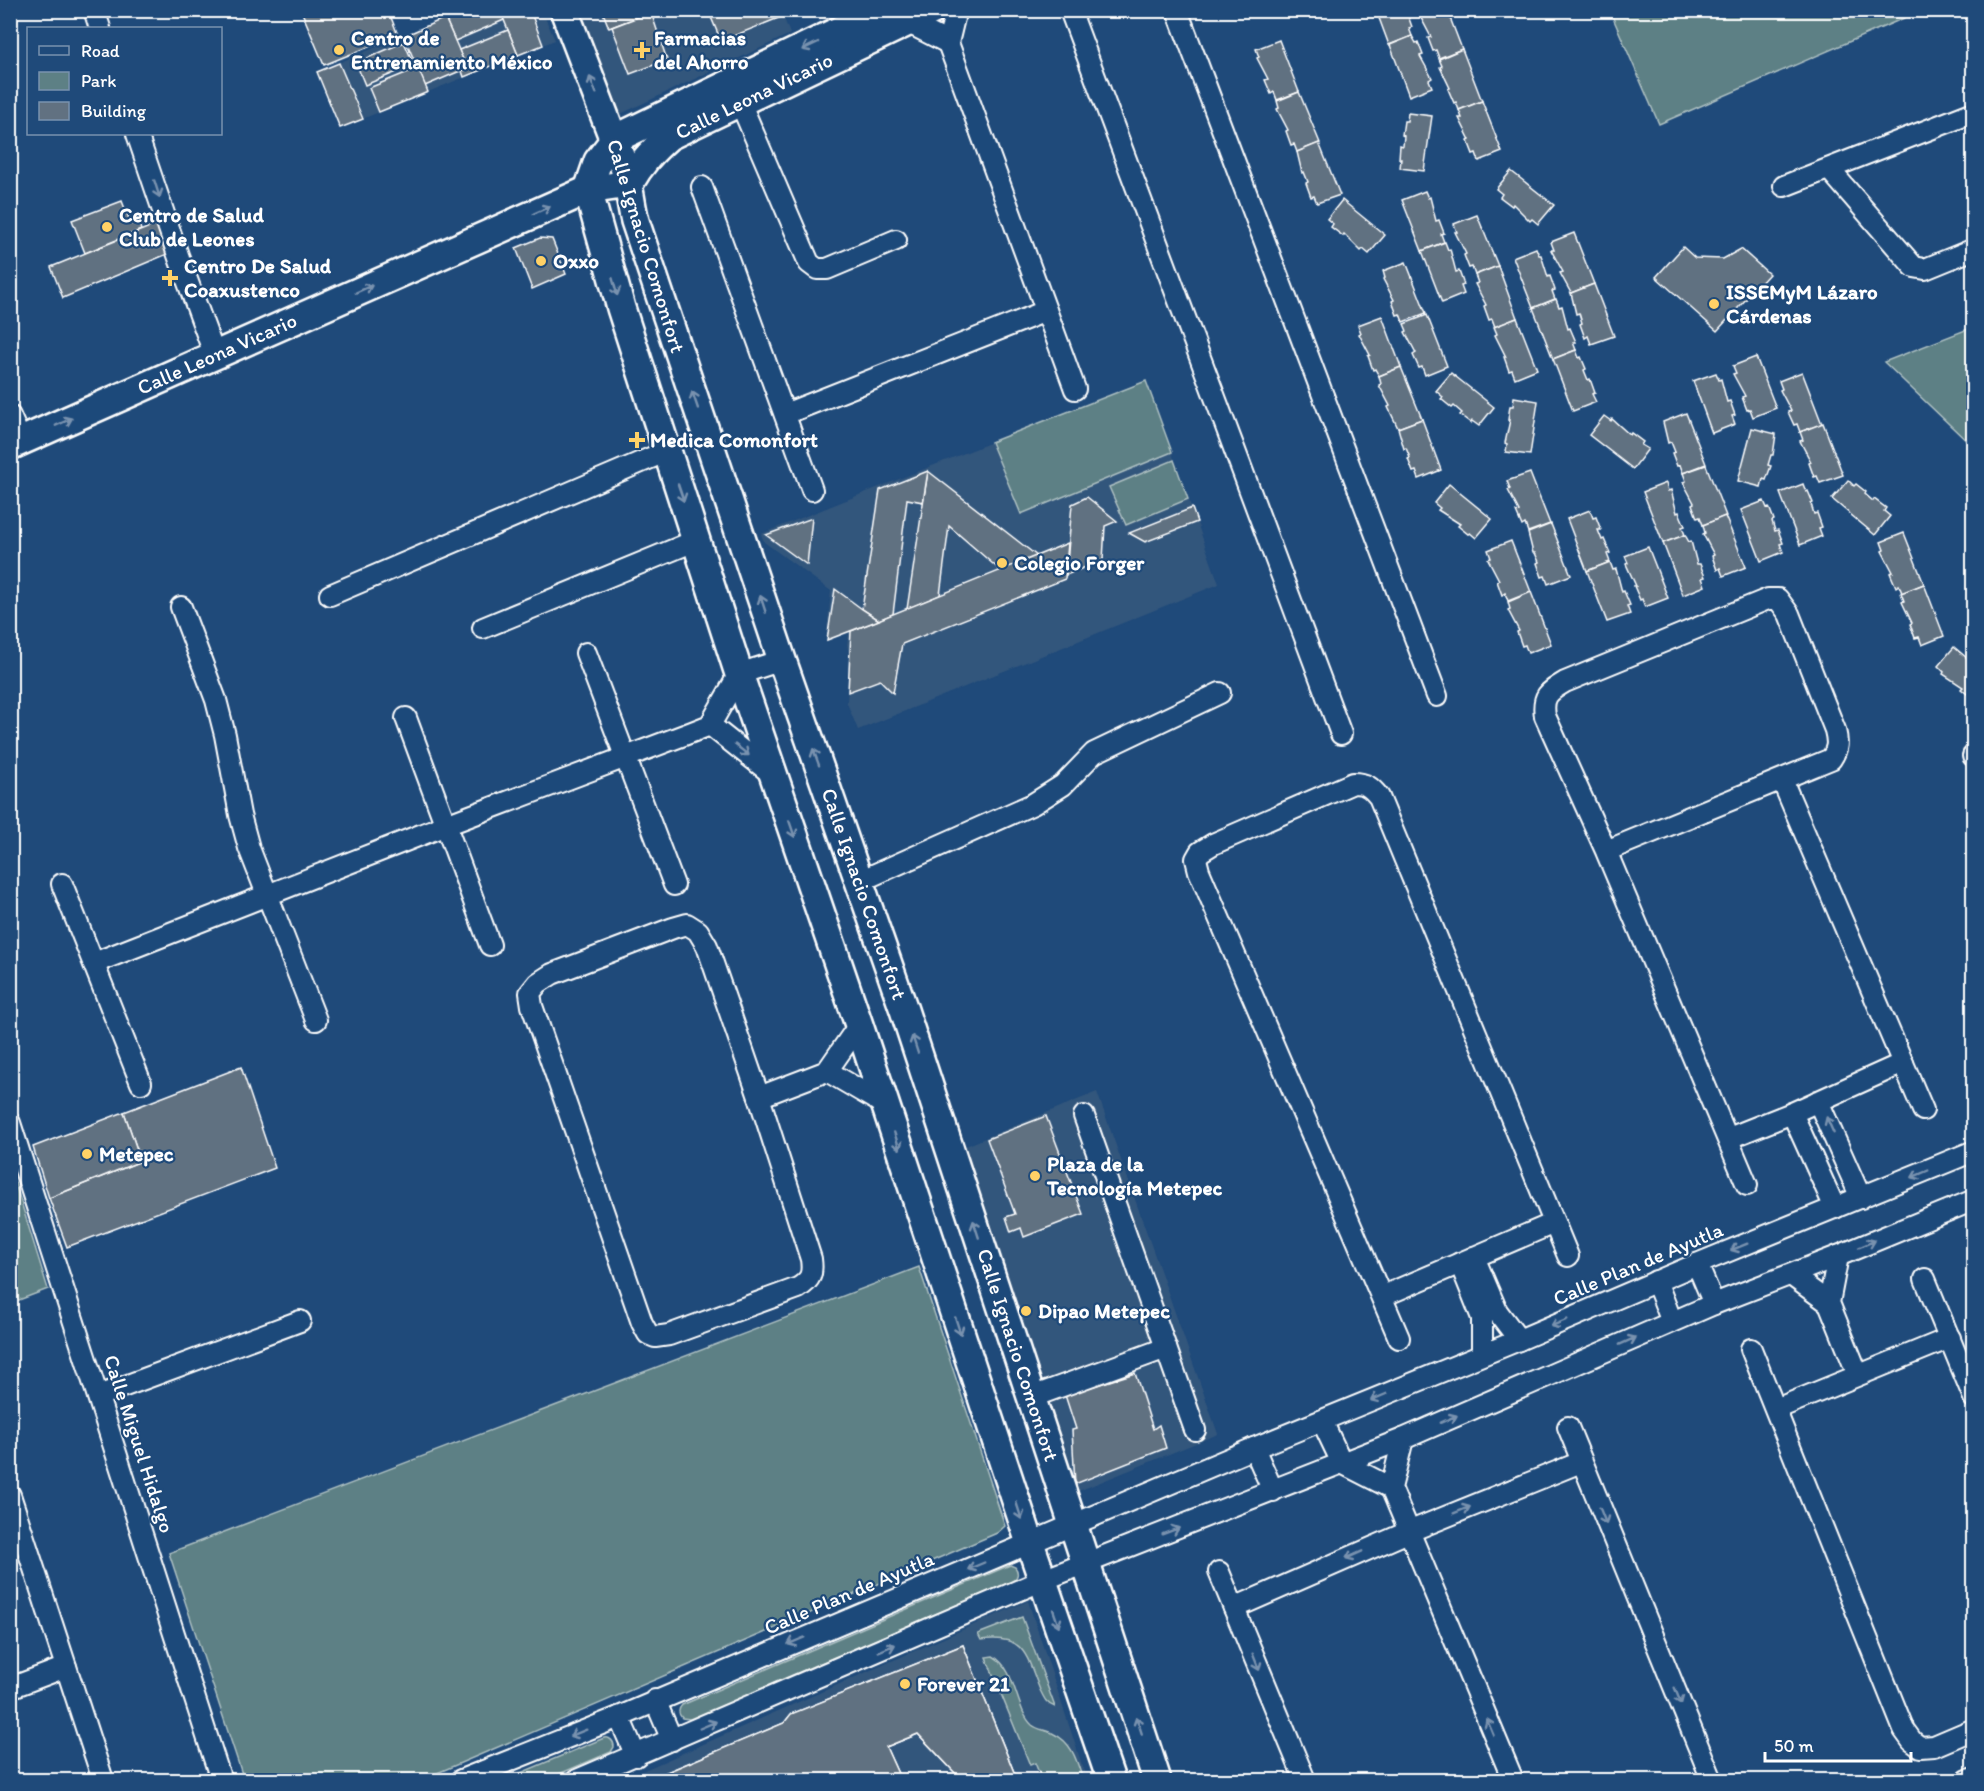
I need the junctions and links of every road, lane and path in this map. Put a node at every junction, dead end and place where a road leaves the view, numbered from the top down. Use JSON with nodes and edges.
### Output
{"nodes":[{"id":1,"x":94,"y":10,"type":"edge"},
{"id":2,"x":564,"y":10,"type":"edge"},
{"id":3,"x":882,"y":10,"type":"edge"},
{"id":4,"x":933,"y":10,"type":"edge"},
{"id":5,"x":956,"y":10,"type":"edge"},
{"id":6,"x":1070,"y":10,"type":"edge"},
{"id":7,"x":1177,"y":10,"type":"edge"},
{"id":8,"x":907,"y":22,"type":"junction"},
{"id":9,"x":100,"y":27,"type":"edge"},
{"id":10,"x":858,"y":34,"type":"junction"},
{"id":11,"x":948,"y":43,"type":"junction"},
{"id":12,"x":740,"y":102,"type":"junction"},
{"id":13,"x":1974,"y":112,"type":"edge"},
{"id":14,"x":137,"y":135,"type":"edge"},
{"id":15,"x":615,"y":139,"type":"junction"},
{"id":16,"x":1829,"y":169,"type":"junction"},
{"id":17,"x":629,"y":184,"type":"junction"},
{"id":18,"x":1784,"y":186,"type":"dead end"},
{"id":19,"x":702,"y":187,"type":"dead end"},
{"id":20,"x":588,"y":190,"type":"junction"},
{"id":21,"x":896,"y":240,"type":"dead end"},
{"id":22,"x":1974,"y":249,"type":"edge"},
{"id":23,"x":1046,"y":311,"type":"junction"},
{"id":24,"x":214,"y":356,"type":"junction"},
{"id":25,"x":1075,"y":389,"type":"dead end"},
{"id":26,"x":784,"y":414,"type":"junction"},
{"id":27,"x":10,"y":416,"type":"edge"},
{"id":28,"x":16,"y":444,"type":"edge"},
{"id":29,"x":666,"y":451,"type":"junction"},
{"id":30,"x":812,"y":490,"type":"dead end"},
{"id":31,"x":697,"y":540,"type":"junction"},
{"id":32,"x":330,"y":595,"type":"dead end"},
{"id":33,"x":181,"y":608,"type":"dead end"},
{"id":34,"x":483,"y":628,"type":"dead end"},
{"id":35,"x":586,"y":653,"type":"dead end"},
{"id":36,"x":782,"y":660,"type":"junction"},
{"id":37,"x":739,"y":674,"type":"junction"},
{"id":38,"x":1220,"y":693,"type":"dead end"},
{"id":39,"x":1437,"y":696,"type":"dead end"},
{"id":40,"x":406,"y":718,"type":"dead end"},
{"id":41,"x":710,"y":725,"type":"junction"},
{"id":42,"x":1341,"y":734,"type":"dead end"},
{"id":43,"x":626,"y":756,"type":"junction"},
{"id":44,"x":774,"y":776,"type":"junction"},
{"id":45,"x":1782,"y":780,"type":"junction"},
{"id":46,"x":446,"y":825,"type":"junction"},
{"id":47,"x":1606,"y":851,"type":"junction"},
{"id":48,"x":860,"y":880,"type":"junction"},
{"id":49,"x":62,"y":884,"type":"dead end"},
{"id":50,"x":674,"y":885,"type":"dead end"},
{"id":51,"x":266,"y":895,"type":"junction"},
{"id":52,"x":490,"y":945,"type":"dead end"},
{"id":53,"x":94,"y":963,"type":"junction"},
{"id":54,"x":316,"y":1020,"type":"dead end"},
{"id":55,"x":859,"y":1025,"type":"junction"},
{"id":56,"x":1903,"y":1063,"type":"junction"},
{"id":57,"x":827,"y":1071,"type":"junction"},
{"id":58,"x":141,"y":1083,"type":"dead end"},
{"id":59,"x":759,"y":1097,"type":"junction"},
{"id":60,"x":1818,"y":1101,"type":"junction"},
{"id":61,"x":885,"y":1105,"type":"junction"},
{"id":62,"x":1923,"y":1110,"type":"dead end"},
{"id":63,"x":1792,"y":1113,"type":"junction"},
{"id":64,"x":1084,"y":1116,"type":"dead end"},
{"id":65,"x":10,"y":1123,"type":"edge"},
{"id":66,"x":1729,"y":1138,"type":"junction"},
{"id":67,"x":1974,"y":1151,"type":"edge"},
{"id":68,"x":1748,"y":1185,"type":"dead end"},
{"id":69,"x":1861,"y":1198,"type":"junction"},
{"id":70,"x":1974,"y":1200,"type":"edge"},
{"id":71,"x":1835,"y":1208,"type":"junction"},
{"id":72,"x":1554,"y":1223,"type":"junction"},
{"id":73,"x":1568,"y":1256,"type":"dead end"},
{"id":74,"x":1838,"y":1256,"type":"junction"},
{"id":75,"x":1467,"y":1260,"type":"junction"},
{"id":76,"x":1697,"y":1264,"type":"junction"},
{"id":77,"x":1791,"y":1275,"type":"junction"},
{"id":78,"x":1925,"y":1279,"type":"dead end"},
{"id":79,"x":1656,"y":1281,"type":"junction"},
{"id":80,"x":1383,"y":1296,"type":"junction"},
{"id":81,"x":1828,"y":1303,"type":"junction"},
{"id":82,"x":1714,"y":1304,"type":"junction"},
{"id":83,"x":1490,"y":1315,"type":"junction"},
{"id":84,"x":300,"y":1321,"type":"dead end"},
{"id":85,"x":1672,"y":1322,"type":"junction"},
{"id":86,"x":1399,"y":1338,"type":"dead end"},
{"id":87,"x":1950,"y":1338,"type":"junction"},
{"id":88,"x":1519,"y":1340,"type":"junction"},
{"id":89,"x":1166,"y":1348,"type":"junction"},
{"id":90,"x":1751,"y":1349,"type":"dead end"},
{"id":91,"x":1482,"y":1354,"type":"junction"},
{"id":92,"x":1858,"y":1375,"type":"junction"},
{"id":93,"x":98,"y":1396,"type":"junction"},
{"id":94,"x":1032,"y":1397,"type":"junction"},
{"id":95,"x":1974,"y":1398,"type":"edge"},
{"id":96,"x":1776,"y":1409,"type":"junction"},
{"id":97,"x":1322,"y":1421,"type":"junction"},
{"id":98,"x":1568,"y":1427,"type":"dead end"},
{"id":99,"x":1195,"y":1430,"type":"dead end"},
{"id":100,"x":1403,"y":1439,"type":"junction"},
{"id":101,"x":1254,"y":1448,"type":"junction"},
{"id":102,"x":1581,"y":1462,"type":"junction"},
{"id":103,"x":1342,"y":1463,"type":"junction"},
{"id":104,"x":1390,"y":1488,"type":"junction"},
{"id":105,"x":1274,"y":1491,"type":"junction"},
{"id":106,"x":10,"y":1495,"type":"edge"},
{"id":107,"x":1073,"y":1525,"type":"junction"},
{"id":108,"x":1408,"y":1532,"type":"junction"},
{"id":109,"x":1030,"y":1543,"type":"junction"},
{"id":110,"x":1087,"y":1563,"type":"junction"},
{"id":111,"x":1219,"y":1572,"type":"dead end"},
{"id":112,"x":1044,"y":1580,"type":"junction"},
{"id":113,"x":1234,"y":1608,"type":"junction"},
{"id":114,"x":66,"y":1667,"type":"junction"},
{"id":115,"x":10,"y":1688,"type":"edge"},
{"id":116,"x":655,"y":1700,"type":"junction"},
{"id":117,"x":619,"y":1717,"type":"junction"},
{"id":118,"x":1974,"y":1729,"type":"edge"},
{"id":119,"x":672,"y":1740,"type":"junction"},
{"id":120,"x":636,"y":1756,"type":"junction"},
{"id":121,"x":1974,"y":1778,"type":"edge"},
{"id":122,"x":104,"y":1780,"type":"edge"},
{"id":123,"x":221,"y":1780,"type":"edge"},
{"id":124,"x":461,"y":1780,"type":"edge"},
{"id":125,"x":577,"y":1780,"type":"edge"},
{"id":126,"x":1111,"y":1780,"type":"edge"},
{"id":127,"x":1157,"y":1780,"type":"edge"},
{"id":128,"x":1305,"y":1780,"type":"edge"},
{"id":129,"x":1513,"y":1780,"type":"edge"},
{"id":130,"x":1712,"y":1780,"type":"edge"},
{"id":131,"x":1968,"y":1780,"type":"edge"}],
"edges":[{"from":1,"to":9,"type":"street"},
{"from":15,"to":2,"type":"main road","name":"Calle Ignacio Comonfort","one_way":true},
{"from":3,"to":10,"type":"main road","name":"Calle Leona Vicario"},
{"from":4,"to":8,"type":"main road","name":"Calle Leona Vicario"},
{"from":5,"to":11,"type":"street"},
{"from":6,"to":42,"type":"street"},
{"from":7,"to":39,"type":"street"},
{"from":8,"to":10,"type":"main road","name":"Calle Leona Vicario"},
{"from":8,"to":11,"type":"street"},
{"from":10,"to":12,"type":"main road","name":"Calle Leona Vicario"},
{"from":10,"to":15,"type":"main road","name":"Calle Leona Vicario","one_way":true},
{"from":11,"to":23,"type":"street"},
{"from":12,"to":17,"type":"main road","name":"Calle Leona Vicario"},
{"from":12,"to":21,"type":"street"},
{"from":13,"to":16,"type":"street"},
{"from":14,"to":24,"type":"street","one_way":true},
{"from":15,"to":17,"type":"main road","name":"Calle Ignacio Comonfort"},
{"from":15,"to":20,"type":"main road","name":"Calle Leona Vicario"},
{"from":16,"to":18,"type":"street"},
{"from":16,"to":22,"type":"street"},
{"from":17,"to":20,"type":"main road","name":"Calle Leona Vicario"},
{"from":36,"to":17,"type":"main road","name":"Calle Ignacio Comonfort","one_way":true},
{"from":19,"to":26,"type":"street"},
{"from":24,"to":20,"type":"main road","name":"Calle Leona Vicario","one_way":true},
{"from":20,"to":29,"type":"main road","name":"Calle Ignacio Comonfort","one_way":true},
{"from":23,"to":25,"type":"street"},
{"from":23,"to":26,"type":"street"},
{"from":28,"to":24,"type":"main road","name":"Calle Leona Vicario","one_way":true},
{"from":26,"to":30,"type":"street"},
{"from":27,"to":28,"type":"street"},
{"from":29,"to":31,"type":"main road","name":"Calle Ignacio Comonfort","one_way":true},
{"from":29,"to":32,"type":"street"},
{"from":31,"to":34,"type":"street"},
{"from":31,"to":37,"type":"main road","name":"Calle Ignacio Comonfort"},
{"from":33,"to":51,"type":"street"},
{"from":35,"to":43,"type":"street"},
{"from":36,"to":37,"type":"street"},
{"from":48,"to":36,"type":"main road","name":"Calle Ignacio Comonfort","one_way":true},
{"from":37,"to":41,"type":"street"},
{"from":37,"to":44,"type":"main road","name":"Calle Ignacio Comonfort"},
{"from":38,"to":48,"type":"street"},
{"from":40,"to":46,"type":"street"},
{"from":41,"to":43,"type":"street"},
{"from":41,"to":44,"type":"street","one_way":true},
{"from":43,"to":46,"type":"street"},
{"from":43,"to":50,"type":"street"},
{"from":44,"to":55,"type":"main road","name":"Calle Ignacio Comonfort","one_way":true},
{"from":45,"to":47,"type":"street"},
{"from":45,"to":47,"type":"street"},
{"from":45,"to":56,"type":"street"},
{"from":46,"to":51,"type":"street"},
{"from":46,"to":52,"type":"street"},
{"from":47,"to":66,"type":"street"},
{"from":94,"to":48,"type":"main road","name":"Calle Ignacio Comonfort","one_way":true},
{"from":49,"to":53,"type":"street"},
{"from":51,"to":53,"type":"street"},
{"from":51,"to":54,"type":"street"},
{"from":53,"to":58,"type":"street"},
{"from":55,"to":57,"type":"street"},
{"from":55,"to":61,"type":"main road","name":"Calle Ignacio Comonfort"},
{"from":56,"to":60,"type":"street"},
{"from":56,"to":62,"type":"street"},
{"from":57,"to":59,"type":"street"},
{"from":57,"to":61,"type":"street"},
{"from":59,"to":59,"type":"street"},
{"from":60,"to":63,"type":"street"},
{"from":69,"to":60,"type":"street","one_way":true},
{"from":61,"to":109,"type":"main road","name":"Calle Ignacio Comonfort","one_way":true},
{"from":63,"to":66,"type":"street"},
{"from":63,"to":71,"type":"street"},
{"from":64,"to":89,"type":"street"},
{"from":65,"to":93,"type":"street","name":"Calle Miguel Hidalgo"},
{"from":66,"to":68,"type":"street"},
{"from":67,"to":69,"type":"street","name":"Calle Plan de Ayutla","one_way":true},
{"from":69,"to":71,"type":"street","name":"Calle Plan de Ayutla"},
{"from":74,"to":70,"type":"street","one_way":true},
{"from":71,"to":76,"type":"street","name":"Calle Plan de Ayutla","one_way":true},
{"from":72,"to":73,"type":"street"},
{"from":72,"to":75,"type":"street"},
{"from":72,"to":80,"type":"street"},
{"from":74,"to":77,"type":"street"},
{"from":74,"to":81,"type":"street"},
{"from":75,"to":80,"type":"street"},
{"from":75,"to":83,"type":"street"},
{"from":76,"to":79,"type":"street","name":"Calle Plan de Ayutla"},
{"from":76,"to":82,"type":"street","name":"Calle Plan de Ayutla"},
{"from":77,"to":81,"type":"street"},
{"from":77,"to":82,"type":"street"},
{"from":78,"to":87,"type":"street"},
{"from":79,"to":85,"type":"street","name":"Calle Plan de Ayutla"},
{"from":79,"to":88,"type":"street","name":"Calle Plan de Ayutla","one_way":true},
{"from":80,"to":86,"type":"street"},
{"from":81,"to":92,"type":"street"},
{"from":82,"to":85,"type":"street"},
{"from":83,"to":88,"type":"street"},
{"from":83,"to":91,"type":"street"},
{"from":84,"to":93,"type":"street"},
{"from":100,"to":85,"type":"street","one_way":true},
{"from":87,"to":92,"type":"street"},
{"from":87,"to":95,"type":"street"},
{"from":88,"to":91,"type":"street","name":"Calle Plan de Ayutla"},
{"from":89,"to":94,"type":"street"},
{"from":89,"to":99,"type":"street"},
{"from":90,"to":96,"type":"street"},
{"from":91,"to":97,"type":"street","name":"Calle Plan de Ayutla","one_way":true},
{"from":92,"to":96,"type":"street"},
{"from":93,"to":123,"type":"street","name":"Calle Miguel Hidalgo"},
{"from":94,"to":107,"type":"main road","name":"Calle Ignacio Comonfort"},
{"from":96,"to":118,"type":"street"},
{"from":97,"to":101,"type":"street","name":"Calle Plan de Ayutla"},
{"from":97,"to":103,"type":"street"},
{"from":98,"to":102,"type":"street"},
{"from":100,"to":103,"type":"street"},
{"from":100,"to":104,"type":"street"},
{"from":101,"to":105,"type":"street"},
{"from":101,"to":107,"type":"street","name":"Calle Plan de Ayutla"},
{"from":108,"to":102,"type":"street","one_way":true},
{"from":102,"to":130,"type":"street","one_way":true},
{"from":103,"to":104,"type":"street"},
{"from":103,"to":105,"type":"street"},
{"from":104,"to":108,"type":"street"},
{"from":110,"to":105,"type":"street","one_way":true},
{"from":106,"to":114,"type":"street"},
{"from":107,"to":109,"type":"street","name":"Calle Plan de Ayutla"},
{"from":107,"to":110,"type":"main road","name":"Calle Ignacio Comonfort"},
{"from":108,"to":113,"type":"street","one_way":true},
{"from":129,"to":108,"type":"street","one_way":true},
{"from":109,"to":112,"type":"main road","name":"Calle Ignacio Comonfort"},
{"from":109,"to":116,"type":"street","name":"Calle Plan de Ayutla","one_way":true},
{"from":110,"to":112,"type":"street"},
{"from":127,"to":110,"type":"main road","name":"Calle Ignacio Comonfort","one_way":true},
{"from":111,"to":113,"type":"street"},
{"from":119,"to":112,"type":"street","one_way":true},
{"from":112,"to":126,"type":"main road","name":"Calle Ignacio Comonfort","one_way":true},
{"from":113,"to":128,"type":"street","one_way":true},
{"from":114,"to":115,"type":"street"},
{"from":114,"to":122,"type":"street"},
{"from":116,"to":117,"type":"street","name":"Calle Plan de Ayutla"},
{"from":116,"to":119,"type":"street"},
{"from":117,"to":120,"type":"street"},
{"from":117,"to":124,"type":"street","name":"Calle Plan de Ayutla","one_way":true},
{"from":119,"to":120,"type":"street"},
{"from":120,"to":125,"type":"street"},
{"from":121,"to":131,"type":"street"}]}
